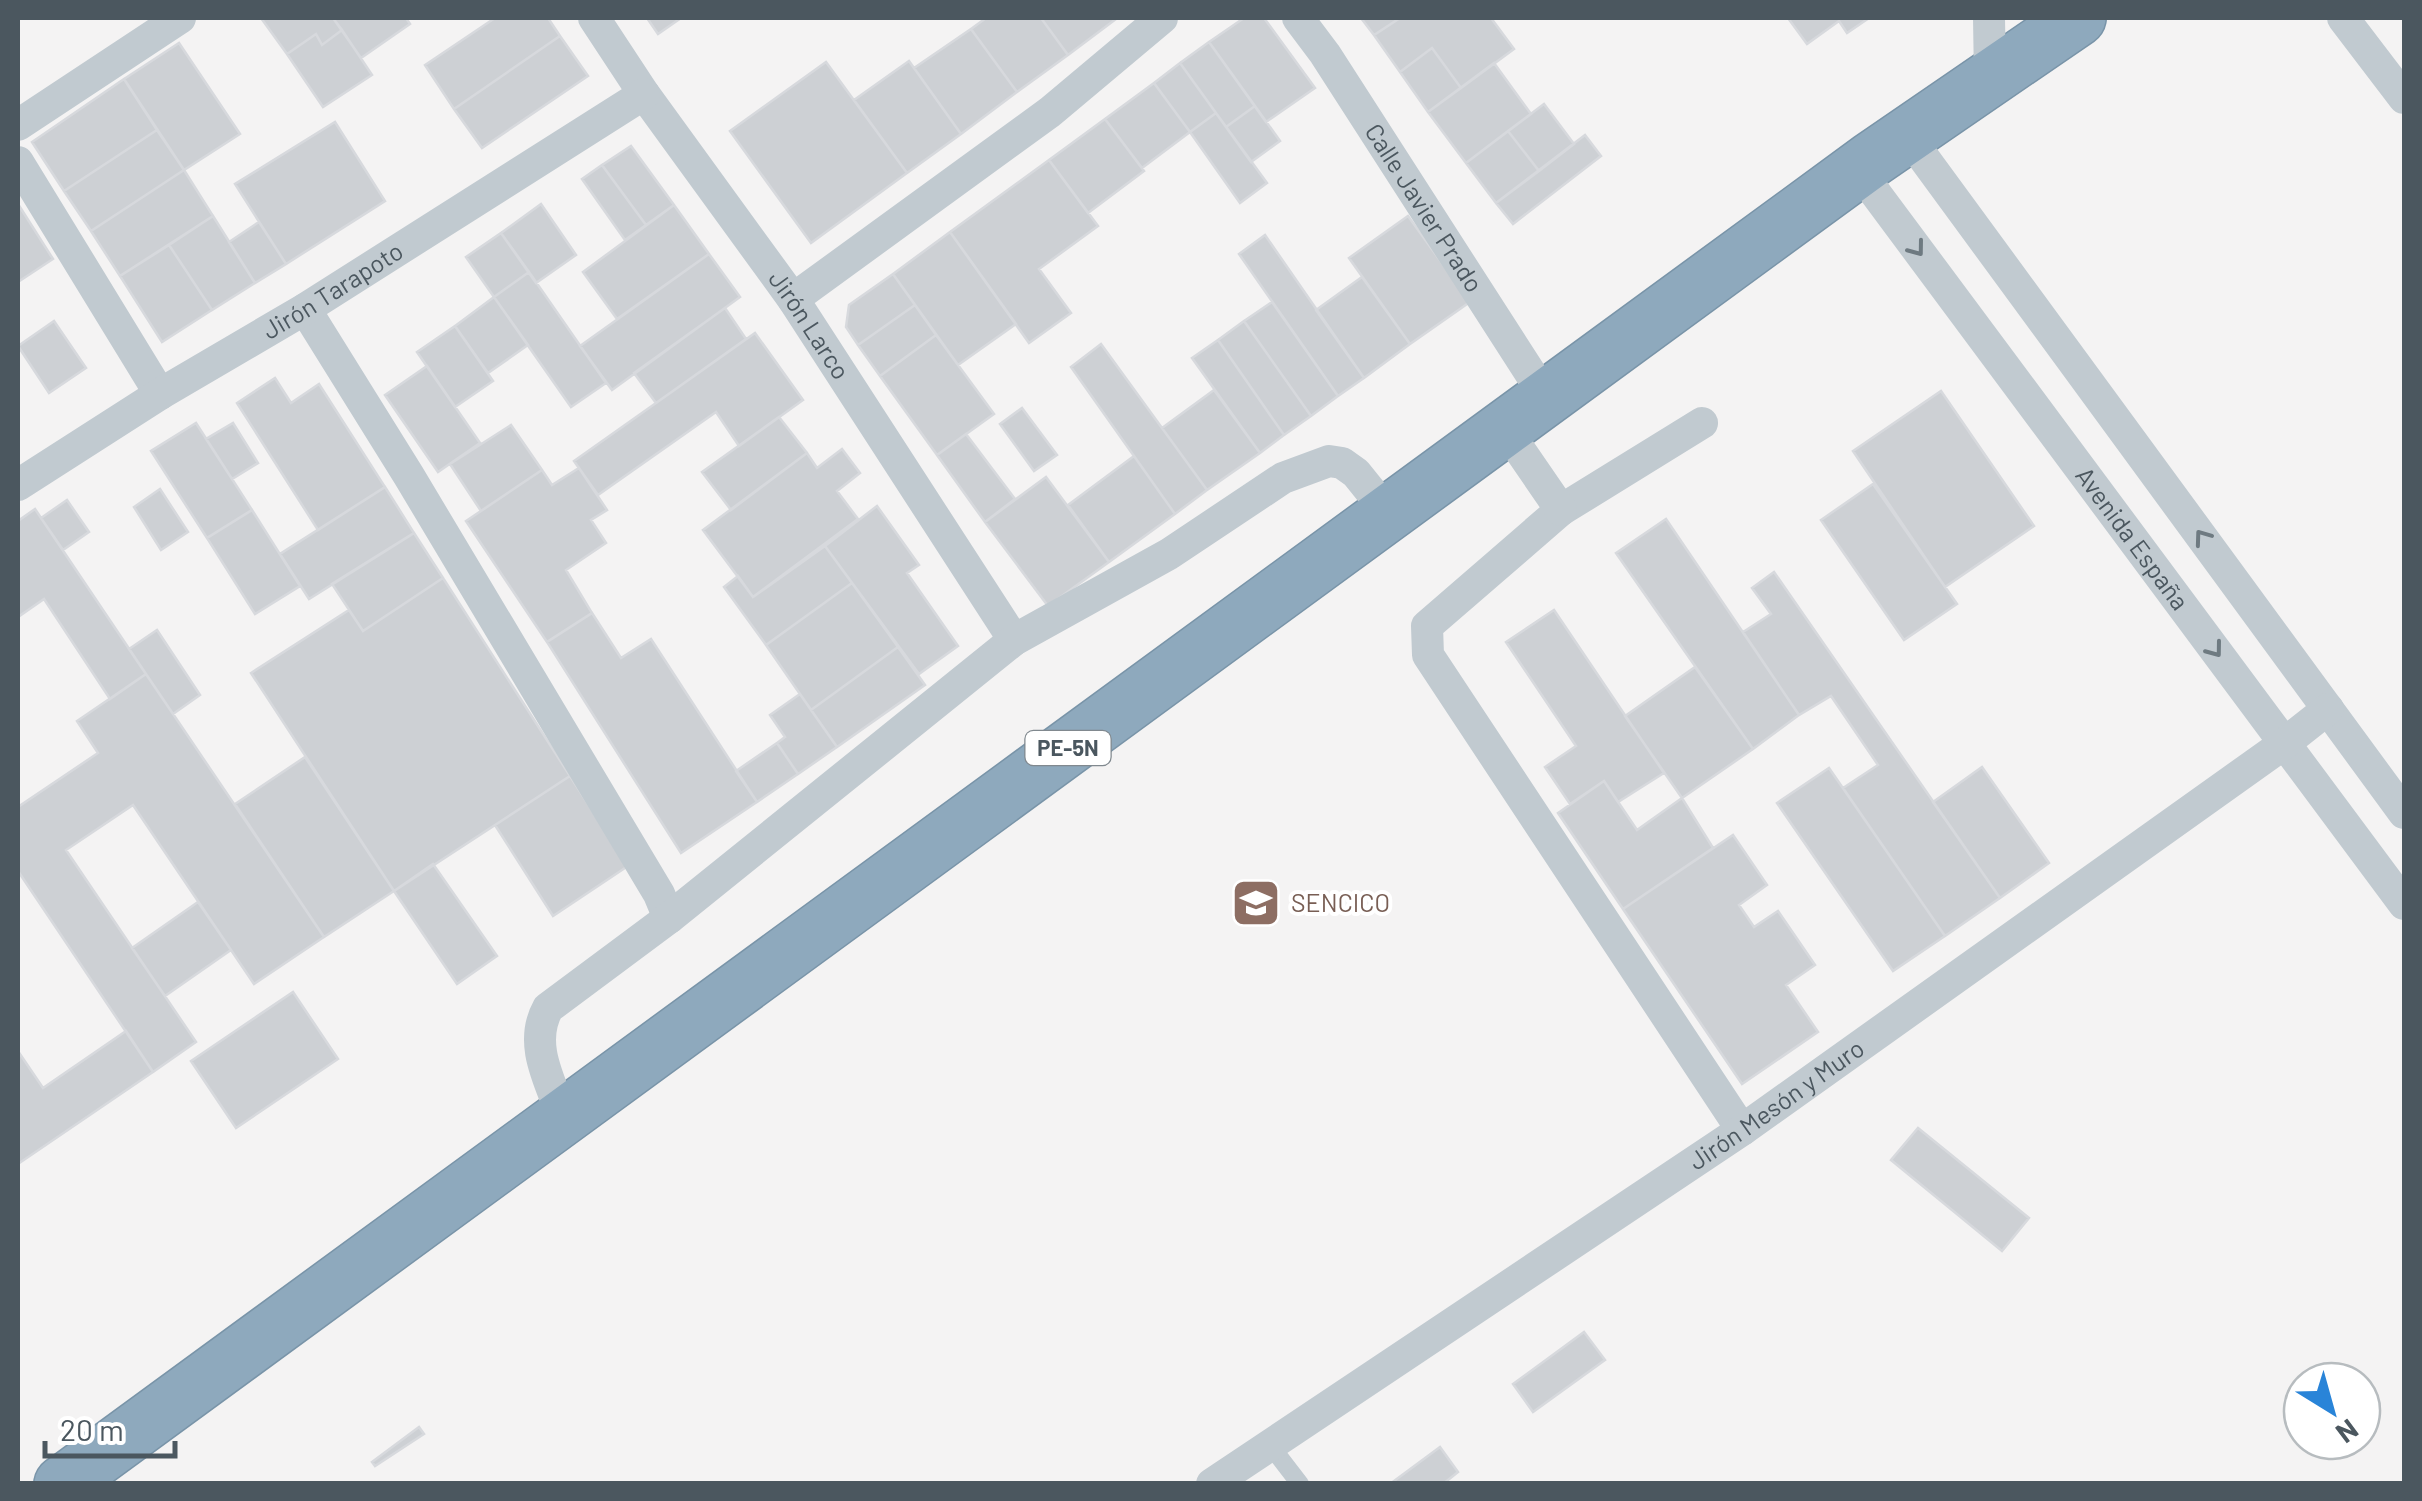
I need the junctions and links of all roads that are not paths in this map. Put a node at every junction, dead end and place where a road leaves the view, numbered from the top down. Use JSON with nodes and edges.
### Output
{"nodes":[{"id":1,"x":180,"y":18,"type":"edge"},
{"id":2,"x":594,"y":18,"type":"edge"},
{"id":3,"x":1162,"y":18,"type":"edge"},
{"id":4,"x":1298,"y":18,"type":"edge"},
{"id":5,"x":1990,"y":18,"type":"edge"},
{"id":6,"x":2078,"y":18,"type":"edge"},
{"id":7,"x":2343,"y":18,"type":"edge"},
{"id":8,"x":1990,"y":78,"type":"junction"},
{"id":9,"x":644,"y":94,"type":"junction"},
{"id":10,"x":2404,"y":98,"type":"edge"},
{"id":11,"x":18,"y":125,"type":"edge"},
{"id":12,"x":1907,"y":135,"type":"junction"},
{"id":13,"x":18,"y":162,"type":"edge"},
{"id":14,"x":1859,"y":171,"type":"junction"},
{"id":15,"x":792,"y":298,"type":"junction"},
{"id":16,"x":305,"y":309,"type":"junction"},
{"id":17,"x":160,"y":394,"type":"junction"},
{"id":18,"x":1526,"y":414,"type":"junction"},
{"id":19,"x":1702,"y":423,"type":"dead end"},
{"id":20,"x":18,"y":485,"type":"edge"},
{"id":21,"x":1561,"y":510,"type":"junction"},
{"id":22,"x":1389,"y":514,"type":"junction"},
{"id":23,"x":1014,"y":640,"type":"junction"},
{"id":24,"x":2328,"y":709,"type":"junction"},
{"id":25,"x":2284,"y":743,"type":"junction"},
{"id":26,"x":2404,"y":813,"type":"edge"},
{"id":27,"x":2404,"y":904,"type":"edge"},
{"id":28,"x":669,"y":918,"type":"junction"},
{"id":29,"x":563,"y":1117,"type":"junction"},
{"id":30,"x":1742,"y":1130,"type":"junction"},
{"id":31,"x":1270,"y":1444,"type":"junction"},
{"id":32,"x":62,"y":1484,"type":"edge"},
{"id":33,"x":1212,"y":1484,"type":"edge"},
{"id":34,"x":1300,"y":1484,"type":"edge"}],
"edges":[{"from":1,"to":11,"type":"street"},
{"from":2,"to":9,"type":"street","name":"Jirón Larco"},
{"from":3,"to":15,"type":"street"},
{"from":4,"to":18,"type":"street","name":"Calle Javier Prado"},
{"from":5,"to":8,"type":"street"},
{"from":6,"to":8,"type":"highway","number":"PE-5N"},
{"from":7,"to":10,"type":"street"},
{"from":8,"to":12,"type":"highway","number":"PE-5N"},
{"from":9,"to":15,"type":"street","name":"Jirón Larco"},
{"from":9,"to":16,"type":"street","name":"Jirón Tarapoto"},
{"from":12,"to":14,"type":"highway","number":"PE-5N"},
{"from":24,"to":12,"type":"street","one_way":true},
{"from":13,"to":17,"type":"street"},
{"from":14,"to":18,"type":"highway","number":"PE-5N"},
{"from":14,"to":25,"type":"street","name":"Avenida España","one_way":true},
{"from":15,"to":23,"type":"street","name":"Jirón Larco"},
{"from":16,"to":17,"type":"street","name":"Jirón Tarapoto"},
{"from":16,"to":28,"type":"street"},
{"from":17,"to":20,"type":"street","name":"Jirón Tarapoto"},
{"from":18,"to":21,"type":"street","name":"Calle Javier Prado"},
{"from":18,"to":22,"type":"highway","number":"PE-5N"},
{"from":19,"to":21,"type":"street"},
{"from":21,"to":30,"type":"street"},
{"from":22,"to":23,"type":"street"},
{"from":22,"to":29,"type":"highway","number":"PE-5N"},
{"from":23,"to":28,"type":"street"},
{"from":24,"to":25,"type":"street","name":"Jirón Mesón y Muro"},
{"from":24,"to":26,"type":"street"},
{"from":25,"to":27,"type":"street","name":"Avenida España"},
{"from":25,"to":30,"type":"street","name":"Jirón Mesón y Muro"},
{"from":28,"to":29,"type":"street"},
{"from":29,"to":32,"type":"highway","number":"PE-5N"},
{"from":30,"to":31,"type":"street","name":"Jirón Mesón y Muro"},
{"from":31,"to":33,"type":"street","name":"Jirón Mesón y Muro"},
{"from":31,"to":34,"type":"lane"}]}
